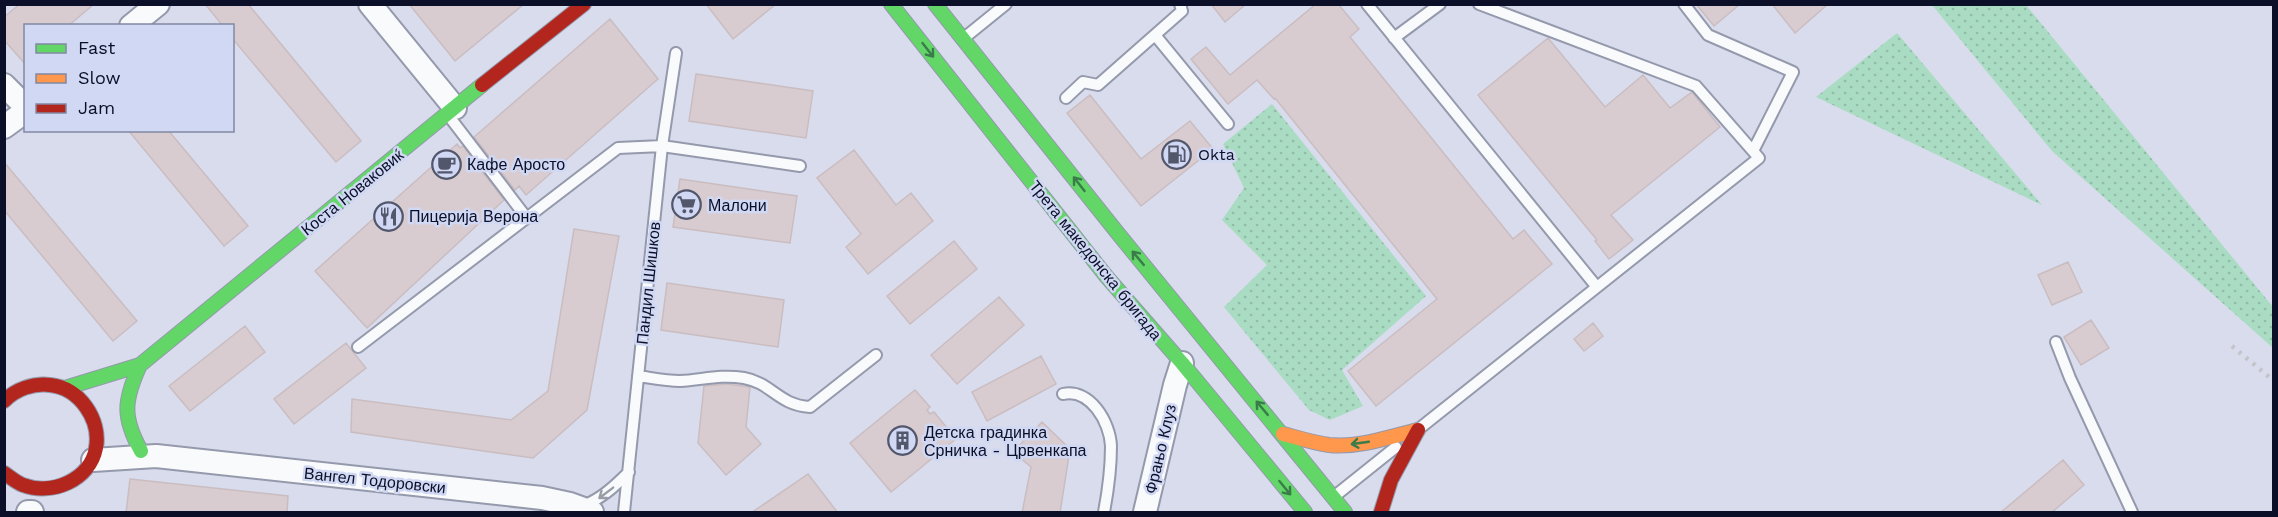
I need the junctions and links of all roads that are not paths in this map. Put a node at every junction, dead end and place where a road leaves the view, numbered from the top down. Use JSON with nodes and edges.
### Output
{"nodes":[{"id":1,"x":158,"y":4,"type":"edge"},
{"id":2,"x":584,"y":4,"type":"edge"},
{"id":3,"x":891,"y":4,"type":"edge"},
{"id":4,"x":935,"y":4,"type":"edge"},
{"id":5,"x":1006,"y":4,"type":"edge"},
{"id":6,"x":1180,"y":4,"type":"edge"},
{"id":7,"x":1367,"y":4,"type":"edge"},
{"id":8,"x":1440,"y":4,"type":"edge"},
{"id":9,"x":1479,"y":4,"type":"edge"},
{"id":10,"x":1684,"y":4,"type":"edge"},
{"id":11,"x":371,"y":5,"type":"edge"},
{"id":12,"x":133,"y":24,"type":"edge"},
{"id":13,"x":1155,"y":35,"type":"junction"},
{"id":14,"x":964,"y":38,"type":"junction"},
{"id":15,"x":1394,"y":38,"type":"junction"},
{"id":16,"x":676,"y":53,"type":"dead end"},
{"id":17,"x":4,"y":85,"type":"edge"},
{"id":18,"x":1066,"y":98,"type":"dead end"},
{"id":19,"x":24,"y":107,"type":"edge"},
{"id":20,"x":24,"y":111,"type":"edge"},
{"id":21,"x":451,"y":111,"type":"junction"},
{"id":22,"x":1228,"y":124,"type":"dead end"},
{"id":23,"x":4,"y":127,"type":"edge"},
{"id":24,"x":662,"y":146,"type":"junction"},
{"id":25,"x":1752,"y":151,"type":"junction"},
{"id":26,"x":800,"y":166,"type":"dead end"},
{"id":27,"x":526,"y":217,"type":"junction"},
{"id":28,"x":1596,"y":286,"type":"junction"},
{"id":29,"x":2056,"y":342,"type":"dead end"},
{"id":30,"x":358,"y":347,"type":"dead end"},
{"id":31,"x":876,"y":355,"type":"dead end"},
{"id":32,"x":140,"y":365,"type":"junction"},
{"id":33,"x":117,"y":374,"type":"junction"},
{"id":34,"x":1178,"y":374,"type":"junction"},
{"id":35,"x":639,"y":376,"type":"junction"},
{"id":36,"x":4,"y":387,"type":"edge"},
{"id":37,"x":64,"y":388,"type":"junction"},
{"id":38,"x":108,"y":389,"type":"dead end"},
{"id":39,"x":20,"y":390,"type":"junction"},
{"id":40,"x":1063,"y":394,"type":"dead end"},
{"id":41,"x":4,"y":401,"type":"edge"},
{"id":42,"x":101,"y":402,"type":"dead end"},
{"id":43,"x":1418,"y":430,"type":"junction"},
{"id":44,"x":1283,"y":434,"type":"junction"},
{"id":45,"x":95,"y":440,"type":"junction"},
{"id":46,"x":148,"y":454,"type":"junction"},
{"id":47,"x":628,"y":472,"type":"junction"},
{"id":48,"x":4,"y":473,"type":"edge"},
{"id":49,"x":19,"y":484,"type":"junction"},
{"id":50,"x":4,"y":492,"type":"edge"},
{"id":51,"x":1328,"y":501,"type":"junction"},
{"id":52,"x":585,"y":510,"type":"edge"},
{"id":53,"x":28,"y":513,"type":"edge"},
{"id":54,"x":32,"y":513,"type":"edge"},
{"id":55,"x":624,"y":513,"type":"edge"},
{"id":56,"x":1104,"y":513,"type":"edge"},
{"id":57,"x":1145,"y":513,"type":"edge"},
{"id":58,"x":1305,"y":513,"type":"edge"},
{"id":59,"x":1346,"y":513,"type":"edge"},
{"id":60,"x":1381,"y":513,"type":"edge"},
{"id":61,"x":2132,"y":513,"type":"edge"}],
"edges":[{"from":1,"to":12,"type":"street"},
{"from":2,"to":21,"type":"street","name":"Коста Новаковиќ"},
{"from":3,"to":34,"type":"street","name":"Трета македонска бригада","one_way":true},
{"from":4,"to":14,"type":"street","name":"Трета македонска бригада"},
{"from":5,"to":14,"type":"lane"},
{"from":6,"to":13,"type":"lane"},
{"from":7,"to":15,"type":"lane"},
{"from":8,"to":15,"type":"lane"},
{"from":9,"to":25,"type":"lane"},
{"from":10,"to":25,"type":"lane"},
{"from":11,"to":21,"type":"street"},
{"from":13,"to":18,"type":"lane"},
{"from":13,"to":22,"type":"lane"},
{"from":44,"to":14,"type":"street","name":"Трета македонска бригада","one_way":true},
{"from":15,"to":28,"type":"lane"},
{"from":16,"to":24,"type":"lane","name":"Пандил Шишков"},
{"from":17,"to":19,"type":"street"},
{"from":20,"to":23,"type":"street"},
{"from":21,"to":27,"type":"lane"},
{"from":21,"to":32,"type":"street","name":"Коста Новаковиќ"},
{"from":24,"to":26,"type":"lane"},
{"from":24,"to":27,"type":"lane"},
{"from":24,"to":35,"type":"lane","name":"Пандил Шишков"},
{"from":25,"to":28,"type":"lane"},
{"from":27,"to":30,"type":"lane"},
{"from":28,"to":43,"type":"lane"},
{"from":29,"to":61,"type":"lane"},
{"from":31,"to":35,"type":"lane"},
{"from":32,"to":33,"type":"street","name":"Коста Новаковиќ"},
{"from":32,"to":46,"type":"street"},
{"from":33,"to":37,"type":"street","name":"Коста Новаковиќ"},
{"from":33,"to":38,"type":"street"},
{"from":34,"to":57,"type":"street","name":"Фрањо Клуз"},
{"from":34,"to":58,"type":"street","name":"Трета македонска бригада","one_way":true},
{"from":35,"to":47,"type":"lane","name":"Пандил Шишков"},
{"from":36,"to":39,"type":"street"},
{"from":37,"to":39,"type":"street"},
{"from":37,"to":45,"type":"street"},
{"from":39,"to":41,"type":"street"},
{"from":40,"to":56,"type":"lane"},
{"from":42,"to":45,"type":"street"},
{"from":43,"to":44,"type":"street","one_way":true},
{"from":43,"to":51,"type":"lane"},
{"from":43,"to":60,"type":"street"},
{"from":44,"to":51,"type":"street","name":"Трета македонска бригада"},
{"from":45,"to":46,"type":"street","name":"Вангел Тодоровски"},
{"from":45,"to":49,"type":"street"},
{"from":46,"to":52,"type":"street","name":"Вангел Тодоровски"},
{"from":47,"to":52,"type":"lane","one_way":true},
{"from":47,"to":55,"type":"lane","name":"Пандил Шишков"},
{"from":48,"to":49,"type":"street"},
{"from":49,"to":50,"type":"street"},
{"from":51,"to":59,"type":"street","name":"Трета македонска бригада"},
{"from":53,"to":54,"type":"street"}]}
